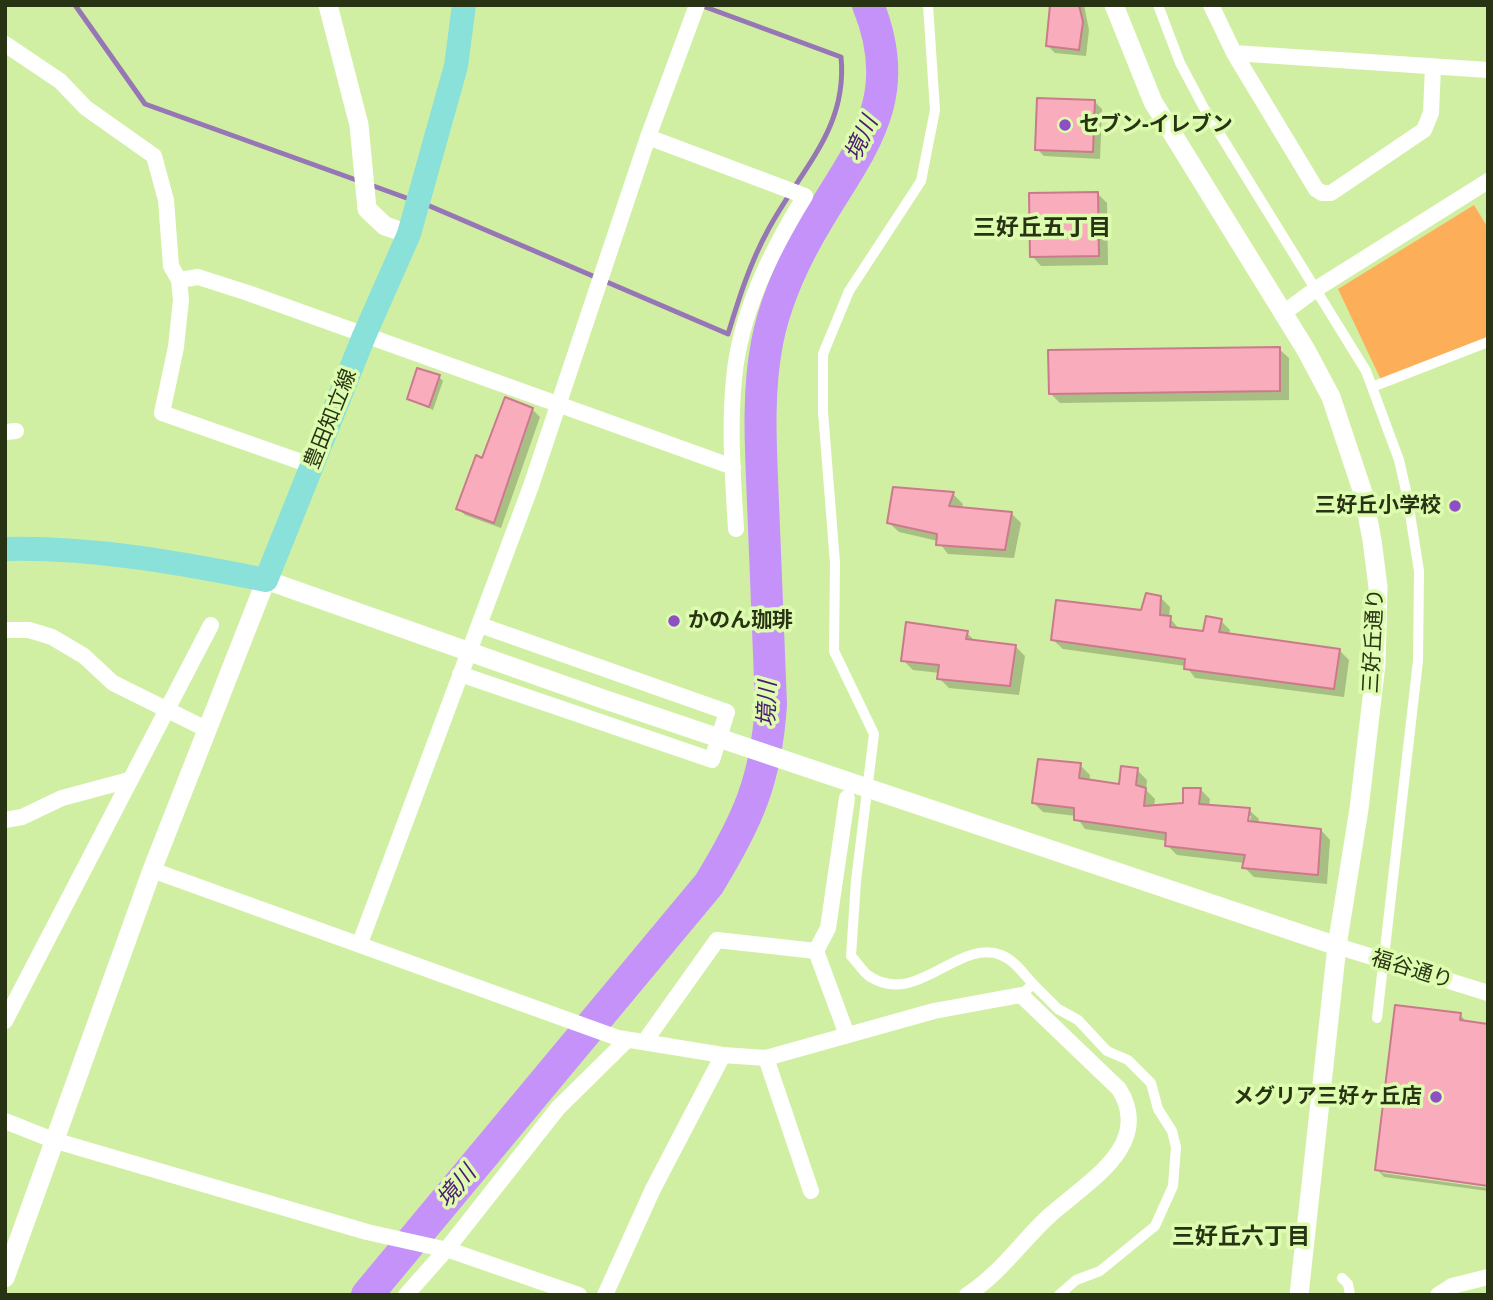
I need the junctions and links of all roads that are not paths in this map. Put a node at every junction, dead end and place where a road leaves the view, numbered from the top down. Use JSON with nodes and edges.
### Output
{"nodes":[{"id":1,"x":328,"y":5,"type":"edge"},
{"id":2,"x":464,"y":5,"type":"edge"},
{"id":3,"x":697,"y":5,"type":"edge"},
{"id":4,"x":928,"y":5,"type":"edge"},
{"id":5,"x":1114,"y":5,"type":"edge"},
{"id":6,"x":1158,"y":5,"type":"edge"},
{"id":7,"x":1211,"y":5,"type":"edge"},
{"id":8,"x":5,"y":44,"type":"edge"},
{"id":9,"x":1234,"y":53,"type":"junction"},
{"id":10,"x":1433,"y":67,"type":"junction"},
{"id":11,"x":1488,"y":70,"type":"edge"},
{"id":12,"x":648,"y":137,"type":"junction"},
{"id":13,"x":1488,"y":181,"type":"edge"},
{"id":14,"x":409,"y":234,"type":"junction"},
{"id":15,"x":179,"y":280,"type":"junction"},
{"id":16,"x":1282,"y":314,"type":"junction"},
{"id":17,"x":364,"y":336,"type":"junction"},
{"id":18,"x":1488,"y":342,"type":"edge"},
{"id":19,"x":1372,"y":387,"type":"junction"},
{"id":20,"x":556,"y":406,"type":"junction"},
{"id":21,"x":313,"y":466,"type":"junction"},
{"id":22,"x":733,"y":467,"type":"junction"},
{"id":23,"x":736,"y":529,"type":"dead end"},
{"id":24,"x":5,"y":549,"type":"edge"},
{"id":25,"x":266,"y":580,"type":"junction"},
{"id":26,"x":211,"y":625,"type":"dead end"},
{"id":27,"x":481,"y":625,"type":"junction"},
{"id":28,"x":5,"y":630,"type":"edge"},
{"id":29,"x":469,"y":651,"type":"junction"},
{"id":30,"x":460,"y":674,"type":"junction"},
{"id":31,"x":169,"y":710,"type":"junction"},
{"id":32,"x":206,"y":729,"type":"junction"},
{"id":33,"x":129,"y":780,"type":"junction"},
{"id":34,"x":846,"y":797,"type":"dead end"},
{"id":35,"x":5,"y":820,"type":"edge"},
{"id":36,"x":152,"y":870,"type":"junction"},
{"id":37,"x":360,"y":943,"type":"junction"},
{"id":38,"x":1337,"y":946,"type":"junction"},
{"id":39,"x":816,"y":951,"type":"junction"},
{"id":40,"x":1027,"y":989,"type":"junction"},
{"id":41,"x":1488,"y":993,"type":"edge"},
{"id":42,"x":6,"y":1015,"type":"edge"},
{"id":43,"x":1377,"y":1018,"type":"dead end"},
{"id":44,"x":847,"y":1035,"type":"junction"},
{"id":45,"x":623,"y":1039,"type":"junction"},
{"id":46,"x":645,"y":1041,"type":"junction"},
{"id":47,"x":723,"y":1055,"type":"junction"},
{"id":48,"x":766,"y":1058,"type":"junction"},
{"id":49,"x":5,"y":1121,"type":"edge"},
{"id":50,"x":53,"y":1140,"type":"junction"},
{"id":51,"x":811,"y":1191,"type":"dead end"},
{"id":52,"x":438,"y":1249,"type":"junction"},
{"id":53,"x":1488,"y":1277,"type":"edge"},
{"id":54,"x":5,"y":1278,"type":"edge"},
{"id":55,"x":1342,"y":1278,"type":"dead end"},
{"id":56,"x":406,"y":1295,"type":"edge"},
{"id":57,"x":579,"y":1295,"type":"edge"},
{"id":58,"x":605,"y":1295,"type":"edge"},
{"id":59,"x":967,"y":1295,"type":"edge"},
{"id":60,"x":1059,"y":1295,"type":"edge"},
{"id":61,"x":1299,"y":1295,"type":"edge"},
{"id":62,"x":1350,"y":1295,"type":"edge"},
{"id":63,"x":1438,"y":1295,"type":"edge"}],
"edges":[{"from":1,"to":14,"type":"street"},
{"from":2,"to":14,"type":"main road","name":"豊田知立線"},
{"from":3,"to":12,"type":"street"},
{"from":4,"to":40,"type":"street"},
{"from":5,"to":16,"type":"street","name":"三好丘通り"},
{"from":6,"to":19,"type":"street"},
{"from":7,"to":9,"type":"street"},
{"from":8,"to":15,"type":"street"},
{"from":9,"to":10,"type":"street"},
{"from":9,"to":10,"type":"street"},
{"from":10,"to":11,"type":"street"},
{"from":12,"to":20,"type":"street"},
{"from":12,"to":22,"type":"street"},
{"from":13,"to":16,"type":"street"},
{"from":14,"to":17,"type":"main road","name":"豊田知立線"},
{"from":15,"to":17,"type":"street"},
{"from":15,"to":21,"type":"street"},
{"from":16,"to":38,"type":"street","name":"三好丘通り"},
{"from":17,"to":20,"type":"street"},
{"from":17,"to":21,"type":"main road","name":"豊田知立線"},
{"from":18,"to":19,"type":"street"},
{"from":19,"to":43,"type":"street"},
{"from":20,"to":22,"type":"street"},
{"from":20,"to":27,"type":"street"},
{"from":21,"to":25,"type":"main road","name":"豊田知立線"},
{"from":22,"to":23,"type":"street"},
{"from":24,"to":25,"type":"main road"},
{"from":25,"to":29,"type":"street"},
{"from":25,"to":32,"type":"street"},
{"from":26,"to":31,"type":"street"},
{"from":27,"to":29,"type":"street"},
{"from":27,"to":30,"type":"street"},
{"from":28,"to":31,"type":"street"},
{"from":29,"to":30,"type":"street"},
{"from":29,"to":38,"type":"street"},
{"from":30,"to":37,"type":"street"},
{"from":31,"to":32,"type":"street"},
{"from":31,"to":33,"type":"street"},
{"from":32,"to":36,"type":"street"},
{"from":33,"to":35,"type":"street"},
{"from":33,"to":42,"type":"street"},
{"from":34,"to":39,"type":"street"},
{"from":36,"to":37,"type":"street"},
{"from":36,"to":50,"type":"street"},
{"from":37,"to":45,"type":"street"},
{"from":38,"to":41,"type":"street","name":"福谷通り"},
{"from":38,"to":61,"type":"street","name":"三好丘通り"},
{"from":39,"to":44,"type":"street"},
{"from":39,"to":46,"type":"street"},
{"from":40,"to":44,"type":"street"},
{"from":40,"to":59,"type":"street"},
{"from":40,"to":60,"type":"street"},
{"from":44,"to":48,"type":"street"},
{"from":45,"to":46,"type":"street"},
{"from":45,"to":52,"type":"street"},
{"from":46,"to":47,"type":"street"},
{"from":47,"to":48,"type":"street"},
{"from":47,"to":58,"type":"street"},
{"from":48,"to":51,"type":"street"},
{"from":49,"to":50,"type":"street"},
{"from":50,"to":52,"type":"street"},
{"from":50,"to":54,"type":"street"},
{"from":52,"to":56,"type":"street"},
{"from":52,"to":57,"type":"street"},
{"from":53,"to":63,"type":"street"},
{"from":55,"to":62,"type":"street"}]}
